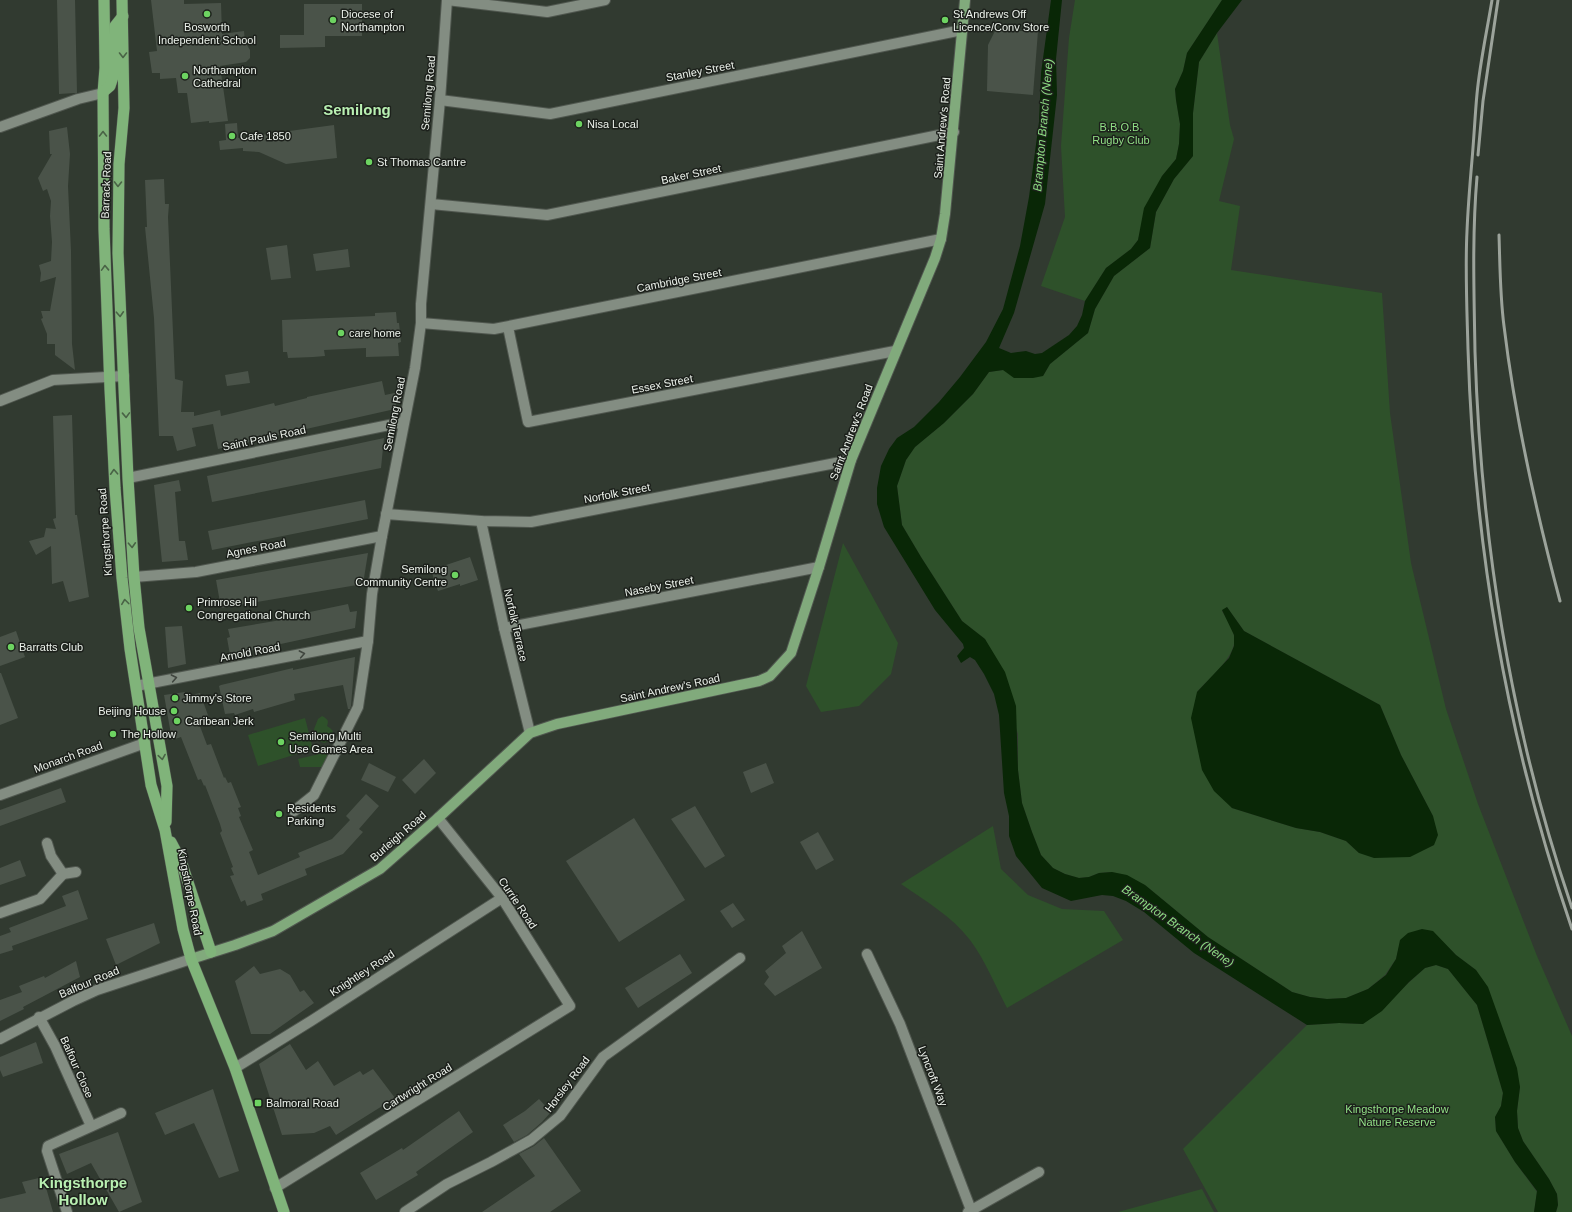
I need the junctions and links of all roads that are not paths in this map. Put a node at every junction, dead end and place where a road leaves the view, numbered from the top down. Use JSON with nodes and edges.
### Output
{"nodes":[{"id":1,"x":104,"y":0,"type":"edge"},
{"id":2,"x":122,"y":0,"type":"edge"},
{"id":3,"x":447,"y":0,"type":"edge"},
{"id":4,"x":604,"y":0,"type":"edge"},
{"id":5,"x":965,"y":0,"type":"edge"},
{"id":6,"x":123,"y":16,"type":"junction"},
{"id":7,"x":962,"y":30,"type":"junction"},
{"id":8,"x":103,"y":93,"type":"junction"},
{"id":9,"x":440,"y":100,"type":"junction"},
{"id":10,"x":0,"y":127,"type":"edge"},
{"id":11,"x":954,"y":132,"type":"junction"},
{"id":12,"x":431,"y":204,"type":"junction"},
{"id":13,"x":104,"y":229,"type":"joint"},
{"id":14,"x":941,"y":239,"type":"junction"},
{"id":15,"x":421,"y":323,"type":"junction"},
{"id":16,"x":508,"y":327,"type":"junction"},
{"id":17,"x":895,"y":351,"type":"junction"},
{"id":18,"x":122,"y":356,"type":"joint"},
{"id":19,"x":124,"y":376,"type":"junction"},
{"id":20,"x":109,"y":377,"type":"junction"},
{"id":21,"x":0,"y":401,"type":"edge"},
{"id":22,"x":404,"y":422,"type":"junction"},
{"id":23,"x":850,"y":460,"type":"junction"},
{"id":24,"x":128,"y":478,"type":"junction"},
{"id":25,"x":386,"y":514,"type":"junction"},
{"id":26,"x":481,"y":521,"type":"junction"},
{"id":27,"x":382,"y":536,"type":"junction"},
{"id":28,"x":818,"y":567,"type":"junction"},
{"id":29,"x":134,"y":577,"type":"junction"},
{"id":30,"x":504,"y":628,"type":"junction"},
{"id":31,"x":368,"y":641,"type":"junction"},
{"id":32,"x":148,"y":683,"type":"junction"},
{"id":33,"x":136,"y":686,"type":"junction"},
{"id":34,"x":557,"y":724,"type":"joint"},
{"id":35,"x":530,"y":733,"type":"junction"},
{"id":36,"x":145,"y":743,"type":"junction"},
{"id":37,"x":0,"y":795,"type":"edge"},
{"id":38,"x":294,"y":811,"type":"dead end"},
{"id":39,"x":438,"y":818,"type":"junction"},
{"id":40,"x":165,"y":830,"type":"junction"},
{"id":41,"x":47,"y":842,"type":"dead end"},
{"id":42,"x":76,"y":872,"type":"dead end"},
{"id":43,"x":63,"y":874,"type":"junction"},
{"id":44,"x":502,"y":898,"type":"junction"},
{"id":45,"x":0,"y":913,"type":"edge"},
{"id":46,"x":211,"y":952,"type":"junction"},
{"id":47,"x":867,"y":954,"type":"dead end"},
{"id":48,"x":740,"y":958,"type":"dead end"},
{"id":49,"x":191,"y":959,"type":"junction"},
{"id":50,"x":570,"y":1006,"type":"joint"},
{"id":51,"x":40,"y":1018,"type":"junction"},
{"id":52,"x":0,"y":1039,"type":"edge"},
{"id":53,"x":234,"y":1068,"type":"junction"},
{"id":54,"x":121,"y":1113,"type":"dead end"},
{"id":55,"x":91,"y":1126,"type":"junction"},
{"id":56,"x":1039,"y":1172,"type":"dead end"},
{"id":57,"x":276,"y":1188,"type":"junction"},
{"id":58,"x":970,"y":1211,"type":"edge"},
{"id":59,"x":67,"y":1212,"type":"edge"},
{"id":60,"x":284,"y":1212,"type":"edge"},
{"id":61,"x":405,"y":1212,"type":"edge"}],
"edges":[{"from":1,"to":8,"type":"highway","name":"Barrack Road"},
{"from":2,"to":6,"type":"highway","name":"Barrack Road"},
{"from":3,"to":4,"type":"street"},
{"from":3,"to":9,"type":"street","name":"Semilong Road"},
{"from":5,"to":7,"type":"main road","name":"Saint Andrew's Road"},
{"from":6,"to":8,"type":"highway","name":"Barrack Road"},
{"from":6,"to":18,"type":"highway","name":"Barrack Road","one_way":true},
{"from":7,"to":9,"type":"street","name":"Stanley Street"},
{"from":7,"to":11,"type":"main road","name":"Saint Andrew's Road"},
{"from":8,"to":10,"type":"street"},
{"from":13,"to":8,"type":"highway","name":"Barrack Road","one_way":true},
{"from":9,"to":12,"type":"street","name":"Semilong Road"},
{"from":11,"to":12,"type":"street","name":"Baker Street"},
{"from":11,"to":14,"type":"main road","name":"Saint Andrew's Road"},
{"from":12,"to":15,"type":"street","name":"Semilong Road"},
{"from":20,"to":13,"type":"highway","name":"Kingsthorpe Road","one_way":true},
{"from":14,"to":16,"type":"street","name":"Cambridge Street"},
{"from":14,"to":17,"type":"main road","name":"Saint Andrew's Road"},
{"from":15,"to":16,"type":"street","name":"Cambridge Street"},
{"from":15,"to":22,"type":"street","name":"Semilong Road"},
{"from":16,"to":17,"type":"street","name":"Essex Street"},
{"from":17,"to":23,"type":"main road","name":"Saint Andrew's Road"},
{"from":18,"to":19,"type":"highway","name":"Kingsthorpe Road"},
{"from":19,"to":20,"type":"street"},
{"from":19,"to":24,"type":"highway","name":"Kingsthorpe Road","one_way":true},
{"from":20,"to":21,"type":"street"},
{"from":33,"to":20,"type":"highway","name":"Kingsthorpe Road","one_way":true},
{"from":22,"to":24,"type":"street","name":"Saint Pauls Road"},
{"from":22,"to":25,"type":"street","name":"Semilong Road"},
{"from":23,"to":26,"type":"street","name":"Norfolk Street"},
{"from":23,"to":28,"type":"main road","name":"Saint Andrew's Road"},
{"from":24,"to":29,"type":"highway","name":"Kingsthorpe Road","one_way":true},
{"from":25,"to":26,"type":"street","name":"Norfolk Street"},
{"from":25,"to":27,"type":"street","name":"Semilong Road"},
{"from":26,"to":30,"type":"street","name":"Norfolk Terrace"},
{"from":27,"to":29,"type":"street","name":"Agnes Road"},
{"from":27,"to":31,"type":"street","name":"Semilong Road"},
{"from":28,"to":30,"type":"street","name":"Naseby Street"},
{"from":28,"to":34,"type":"main road","name":"Saint Andrew's Road"},
{"from":29,"to":32,"type":"highway","name":"Kingsthorpe Road"},
{"from":30,"to":35,"type":"street","name":"Norfolk Terrace"},
{"from":32,"to":31,"type":"street","name":"Arnold Road","one_way":true},
{"from":31,"to":38,"type":"street","name":"Semilong Road"},
{"from":32,"to":33,"type":"street","name":"Arnold Road"},
{"from":32,"to":40,"type":"highway","name":"Kingsthorpe Road","one_way":true},
{"from":33,"to":36,"type":"highway","name":"Kingsthorpe Road"},
{"from":34,"to":35,"type":"main road","name":"Burleigh Road"},
{"from":35,"to":39,"type":"main road","name":"Burleigh Road"},
{"from":36,"to":37,"type":"street","name":"Monarch Road"},
{"from":36,"to":40,"type":"highway","name":"Kingsthorpe Road"},
{"from":39,"to":44,"type":"street","name":"Currie Road"},
{"from":39,"to":46,"type":"main road","name":"Burleigh Road"},
{"from":40,"to":46,"type":"highway","name":"Kingsthorpe Road"},
{"from":40,"to":49,"type":"highway","name":"Kingsthorpe Road"},
{"from":41,"to":43,"type":"street"},
{"from":42,"to":43,"type":"street"},
{"from":43,"to":45,"type":"street"},
{"from":44,"to":50,"type":"street","name":"Currie Road"},
{"from":44,"to":53,"type":"street","name":"Knightley Road"},
{"from":46,"to":49,"type":"main road","name":"Burleigh Road"},
{"from":47,"to":58,"type":"street","name":"Lyncroft Way"},
{"from":48,"to":61,"type":"street","name":"Horsley Road"},
{"from":49,"to":51,"type":"street","name":"Balfour Road"},
{"from":49,"to":53,"type":"highway","name":"Kingsthorpe Road"},
{"from":50,"to":57,"type":"street","name":"Cartwright Road"},
{"from":51,"to":52,"type":"street","name":"Balfour Road"},
{"from":51,"to":55,"type":"street","name":"Balfour Close"},
{"from":53,"to":57,"type":"highway","name":"Kingsthorpe Road"},
{"from":54,"to":55,"type":"street"},
{"from":55,"to":59,"type":"street"},
{"from":56,"to":58,"type":"street"},
{"from":57,"to":60,"type":"highway","name":"Kingsthorpe Road"}]}
